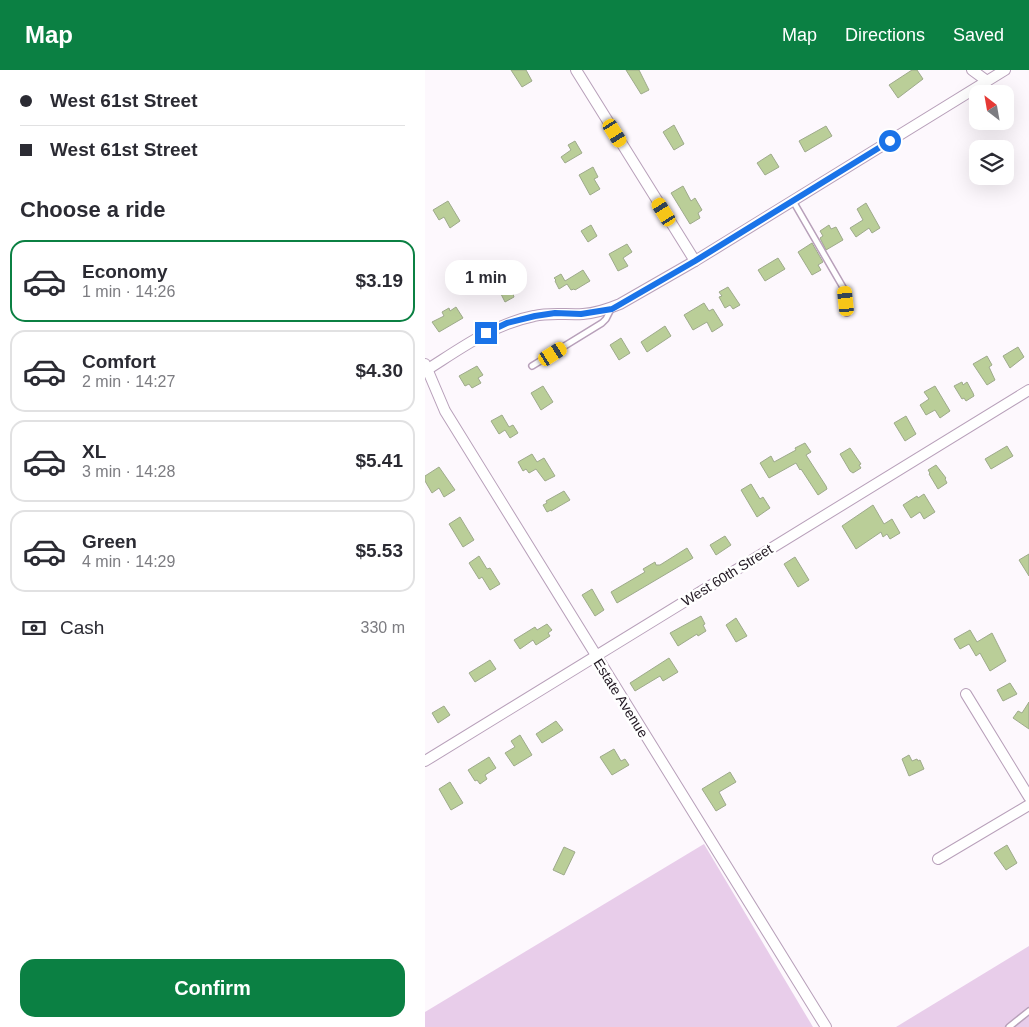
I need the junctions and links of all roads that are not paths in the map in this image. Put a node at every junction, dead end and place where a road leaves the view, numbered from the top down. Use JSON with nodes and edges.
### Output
{"nodes":[{"id":1,"x":577,"y":70,"type":"edge"},
{"id":2,"x":972,"y":70,"type":"edge"},
{"id":3,"x":1005,"y":70,"type":"edge"},
{"id":4,"x":987,"y":81,"type":"junction"},
{"id":5,"x":793,"y":201,"type":"junction"},
{"id":6,"x":695,"y":261,"type":"junction"},
{"id":7,"x":612,"y":309,"type":"junction"},
{"id":8,"x":847,"y":313,"type":"dead end"},
{"id":9,"x":532,"y":366,"type":"dead end"},
{"id":10,"x":426,"y":368,"type":"edge"},
{"id":11,"x":1029,"y":390,"type":"edge"},
{"id":12,"x":595,"y":656,"type":"junction"},
{"id":13,"x":966,"y":694,"type":"dead end"},
{"id":14,"x":425,"y":760,"type":"edge"},
{"id":15,"x":1029,"y":797,"type":"edge"},
{"id":16,"x":1029,"y":805,"type":"edge"},
{"id":17,"x":938,"y":859,"type":"dead end"},
{"id":18,"x":1029,"y":1011,"type":"edge"},
{"id":19,"x":826,"y":1027,"type":"edge"},
{"id":20,"x":1009,"y":1027,"type":"edge"}],
"edges":[{"from":1,"to":6,"type":"street"},
{"from":2,"to":4,"type":"street"},
{"from":3,"to":4,"type":"street"},
{"from":4,"to":5,"type":"street"},
{"from":5,"to":6,"type":"street"},
{"from":5,"to":8,"type":"lane"},
{"from":6,"to":7,"type":"street"},
{"from":7,"to":9,"type":"lane"},
{"from":7,"to":10,"type":"street"},
{"from":10,"to":12,"type":"street","name":"Estate Avenue"},
{"from":11,"to":12,"type":"street","name":"West 60th Street"},
{"from":12,"to":14,"type":"street","name":"West 60th Street"},
{"from":12,"to":19,"type":"street","name":"Estate Avenue"},
{"from":13,"to":15,"type":"street"},
{"from":16,"to":17,"type":"street"},
{"from":18,"to":20,"type":"lane"}]}
